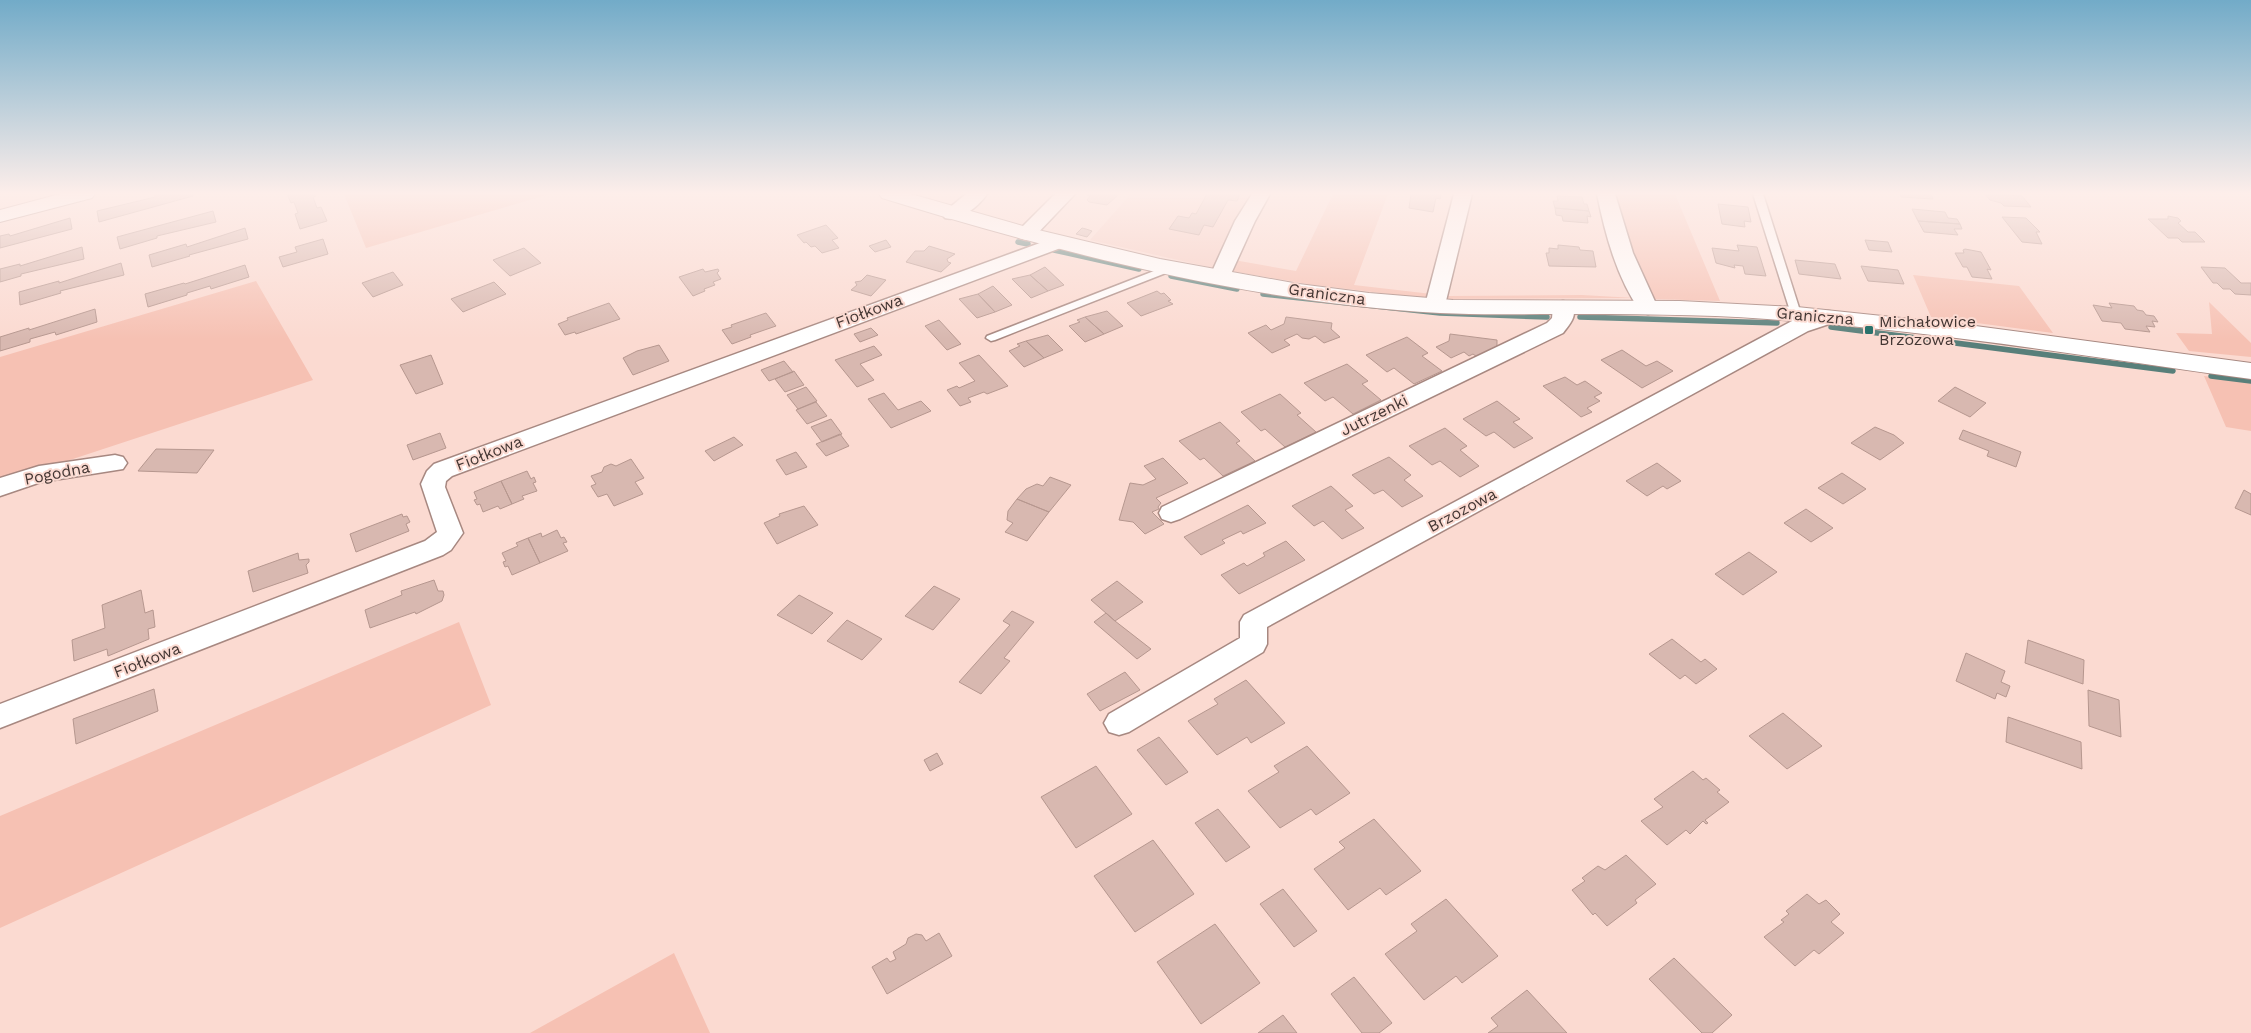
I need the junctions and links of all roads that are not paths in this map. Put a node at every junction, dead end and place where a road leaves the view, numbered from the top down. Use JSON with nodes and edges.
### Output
{"nodes":[{"id":1,"x":1059,"y":242,"type":"joint"},
{"id":2,"x":1236,"y":242,"type":"edge"},
{"id":3,"x":1451,"y":242,"type":"edge"},
{"id":4,"x":1619,"y":242,"type":"edge"},
{"id":5,"x":1773,"y":242,"type":"edge"},
{"id":6,"x":1172,"y":267,"type":"junction"},
{"id":7,"x":1220,"y":276,"type":"junction"},
{"id":8,"x":1435,"y":306,"type":"junction"},
{"id":9,"x":1563,"y":307,"type":"junction"},
{"id":10,"x":1648,"y":308,"type":"junction"},
{"id":11,"x":1796,"y":314,"type":"junction"},
{"id":12,"x":1828,"y":317,"type":"junction"},
{"id":13,"x":991,"y":338,"type":"dead end"},
{"id":14,"x":2251,"y":371,"type":"edge"},
{"id":15,"x":115,"y":464,"type":"dead end"},
{"id":16,"x":0,"y":486,"type":"edge"},
{"id":17,"x":1171,"y":513,"type":"dead end"},
{"id":18,"x":0,"y":716,"type":"edge"},
{"id":19,"x":1119,"y":723,"type":"dead end"}],
"edges":[{"from":1,"to":6,"type":"street","name":"Graniczna"},
{"from":1,"to":18,"type":"street","name":"Fiołkowa"},
{"from":2,"to":7,"type":"street"},
{"from":3,"to":8,"type":"street"},
{"from":4,"to":10,"type":"street"},
{"from":5,"to":11,"type":"lane"},
{"from":6,"to":7,"type":"street","name":"Graniczna"},
{"from":6,"to":13,"type":"lane"},
{"from":7,"to":8,"type":"street","name":"Graniczna"},
{"from":8,"to":9,"type":"street","name":"Graniczna"},
{"from":9,"to":10,"type":"street","name":"Graniczna"},
{"from":9,"to":17,"type":"street","name":"Jutrzenki"},
{"from":10,"to":11,"type":"street","name":"Graniczna"},
{"from":11,"to":12,"type":"street","name":"Graniczna"},
{"from":12,"to":14,"type":"street","name":"Graniczna"},
{"from":12,"to":19,"type":"street","name":"Brzozowa"},
{"from":15,"to":16,"type":"street","name":"Pogodna"}]}
